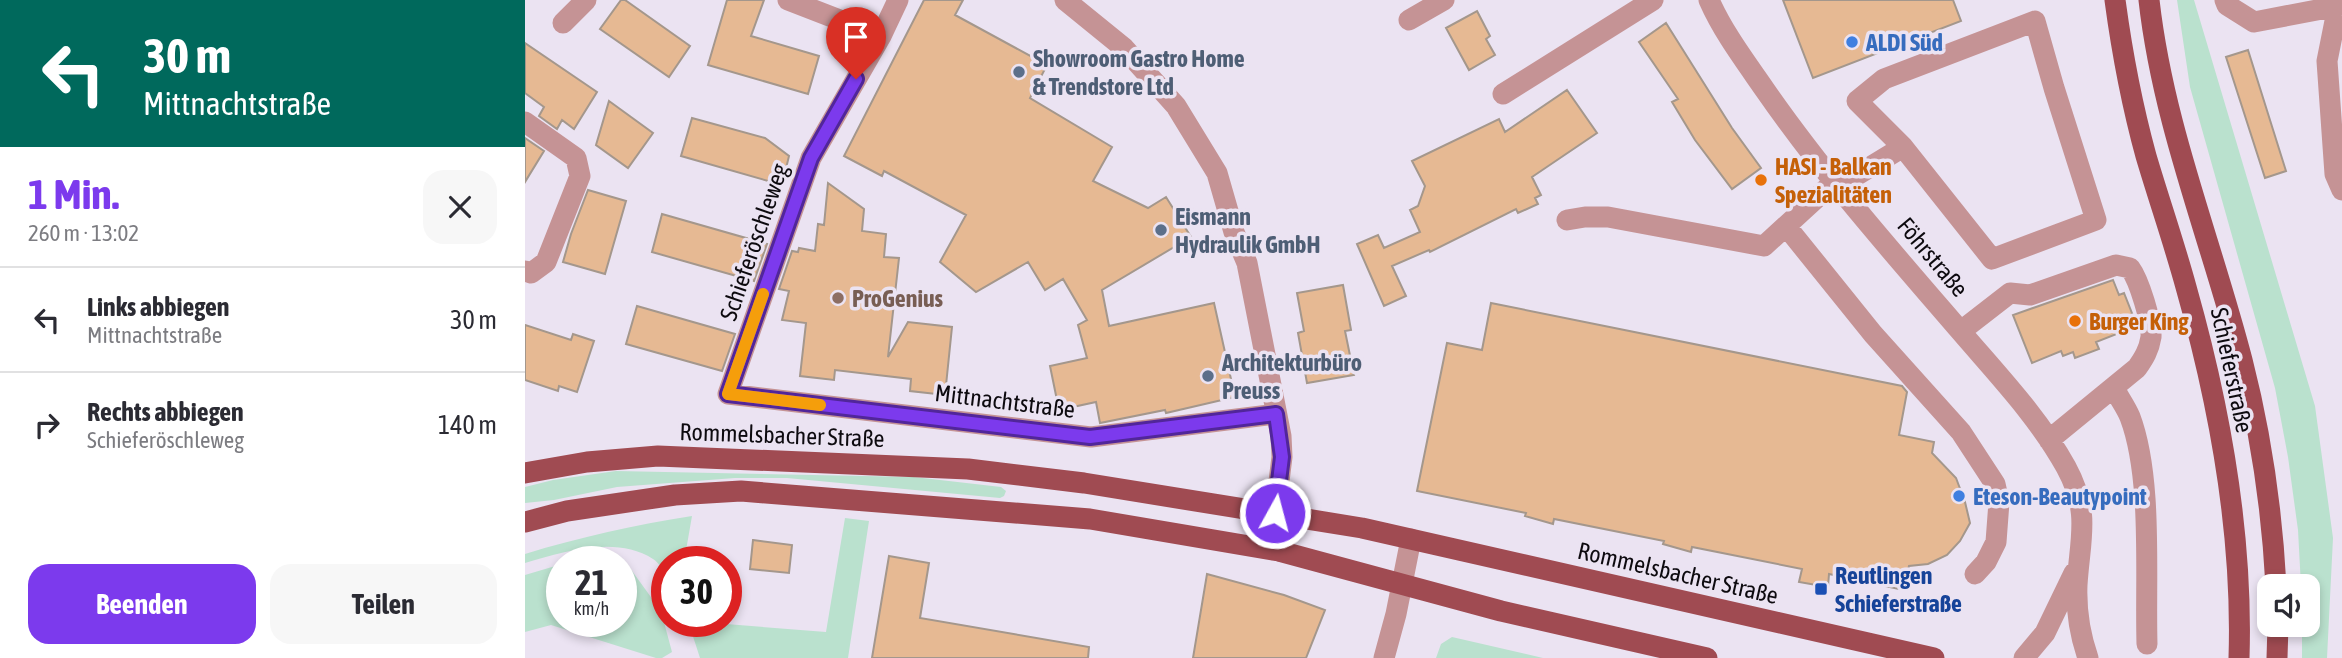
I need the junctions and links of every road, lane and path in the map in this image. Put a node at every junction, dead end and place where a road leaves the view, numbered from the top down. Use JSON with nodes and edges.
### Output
{"nodes":[{"id":1,"x":586,"y":0,"type":"edge"},
{"id":2,"x":788,"y":0,"type":"edge"},
{"id":3,"x":898,"y":0,"type":"edge"},
{"id":4,"x":1065,"y":0,"type":"edge"},
{"id":5,"x":1444,"y":0,"type":"edge"},
{"id":6,"x":1653,"y":0,"type":"edge"},
{"id":7,"x":1709,"y":0,"type":"edge"},
{"id":8,"x":2115,"y":0,"type":"edge"},
{"id":9,"x":2149,"y":0,"type":"edge"},
{"id":10,"x":2225,"y":0,"type":"edge"},
{"id":11,"x":2340,"y":4,"type":"edge"},
{"id":12,"x":1409,"y":20,"type":"dead end"},
{"id":13,"x":563,"y":23,"type":"dead end"},
{"id":14,"x":881,"y":36,"type":"junction"},
{"id":15,"x":1503,"y":94,"type":"dead end"},
{"id":16,"x":525,"y":122,"type":"edge"},
{"id":17,"x":1903,"y":147,"type":"junction"},
{"id":18,"x":1837,"y":183,"type":"junction"},
{"id":19,"x":2342,"y":190,"type":"edge"},
{"id":20,"x":1567,"y":220,"type":"dead end"},
{"id":21,"x":1786,"y":226,"type":"junction"},
{"id":22,"x":525,"y":271,"type":"edge"},
{"id":23,"x":1961,"y":331,"type":"junction"},
{"id":24,"x":2114,"y":388,"type":"junction"},
{"id":25,"x":728,"y":394,"type":"joint"},
{"id":26,"x":1276,"y":414,"type":"junction"},
{"id":27,"x":2049,"y":440,"type":"junction"},
{"id":28,"x":525,"y":473,"type":"edge"},
{"id":29,"x":1275,"y":513,"type":"junction"},
{"id":30,"x":525,"y":522,"type":"edge"},
{"id":31,"x":1411,"y":539,"type":"junction"},
{"id":32,"x":1279,"y":551,"type":"junction"},
{"id":33,"x":2079,"y":558,"type":"junction"},
{"id":34,"x":1975,"y":574,"type":"dead end"},
{"id":35,"x":2275,"y":574,"type":"edge"},
{"id":36,"x":1402,"y":584,"type":"junction"},
{"id":37,"x":2278,"y":637,"type":"edge"},
{"id":38,"x":2147,"y":644,"type":"dead end"},
{"id":39,"x":1384,"y":658,"type":"edge"},
{"id":40,"x":1707,"y":658,"type":"edge"},
{"id":41,"x":1934,"y":658,"type":"edge"},
{"id":42,"x":2024,"y":658,"type":"edge"},
{"id":43,"x":2088,"y":658,"type":"edge"},
{"id":44,"x":2239,"y":658,"type":"edge"},
{"id":45,"x":2277,"y":658,"type":"edge"}],
"edges":[{"from":1,"to":13,"type":"street"},
{"from":2,"to":14,"type":"street"},
{"from":3,"to":14,"type":"street","name":"Schieferöschleweg"},
{"from":4,"to":26,"type":"street"},
{"from":5,"to":12,"type":"street"},
{"from":6,"to":15,"type":"street"},
{"from":7,"to":18,"type":"street","name":"Föhrstraße"},
{"from":8,"to":44,"type":"main road","name":"Schieferstraße"},
{"from":9,"to":35,"type":"main road","name":"Schieferstraße"},
{"from":10,"to":11,"type":"street"},
{"from":11,"to":19,"type":"street"},
{"from":14,"to":25,"type":"street","name":"Schieferöschleweg"},
{"from":16,"to":22,"type":"street"},
{"from":17,"to":17,"type":"street"},
{"from":17,"to":18,"type":"street"},
{"from":18,"to":21,"type":"street"},
{"from":18,"to":23,"type":"street","name":"Föhrstraße"},
{"from":20,"to":21,"type":"street"},
{"from":21,"to":34,"type":"street"},
{"from":23,"to":24,"type":"street"},
{"from":23,"to":27,"type":"street","name":"Föhrstraße"},
{"from":24,"to":27,"type":"street"},
{"from":24,"to":38,"type":"street"},
{"from":25,"to":26,"type":"street","name":"Mittnachtstraße"},
{"from":26,"to":29,"type":"street"},
{"from":27,"to":33,"type":"street","name":"Föhrstraße"},
{"from":28,"to":29,"type":"main road","name":"Rommelsbacher Straße"},
{"from":29,"to":31,"type":"main road","name":"Rommelsbacher Straße"},
{"from":29,"to":32,"type":"street"},
{"from":30,"to":32,"type":"main road"},
{"from":31,"to":36,"type":"street"},
{"from":31,"to":41,"type":"main road","name":"Rommelsbacher Straße"},
{"from":32,"to":36,"type":"main road"},
{"from":33,"to":42,"type":"street","name":"Föhrstraße"},
{"from":33,"to":43,"type":"street","name":"Föhrstraße"},
{"from":36,"to":39,"type":"street"},
{"from":36,"to":40,"type":"main road"},
{"from":37,"to":45,"type":"main road"}]}
